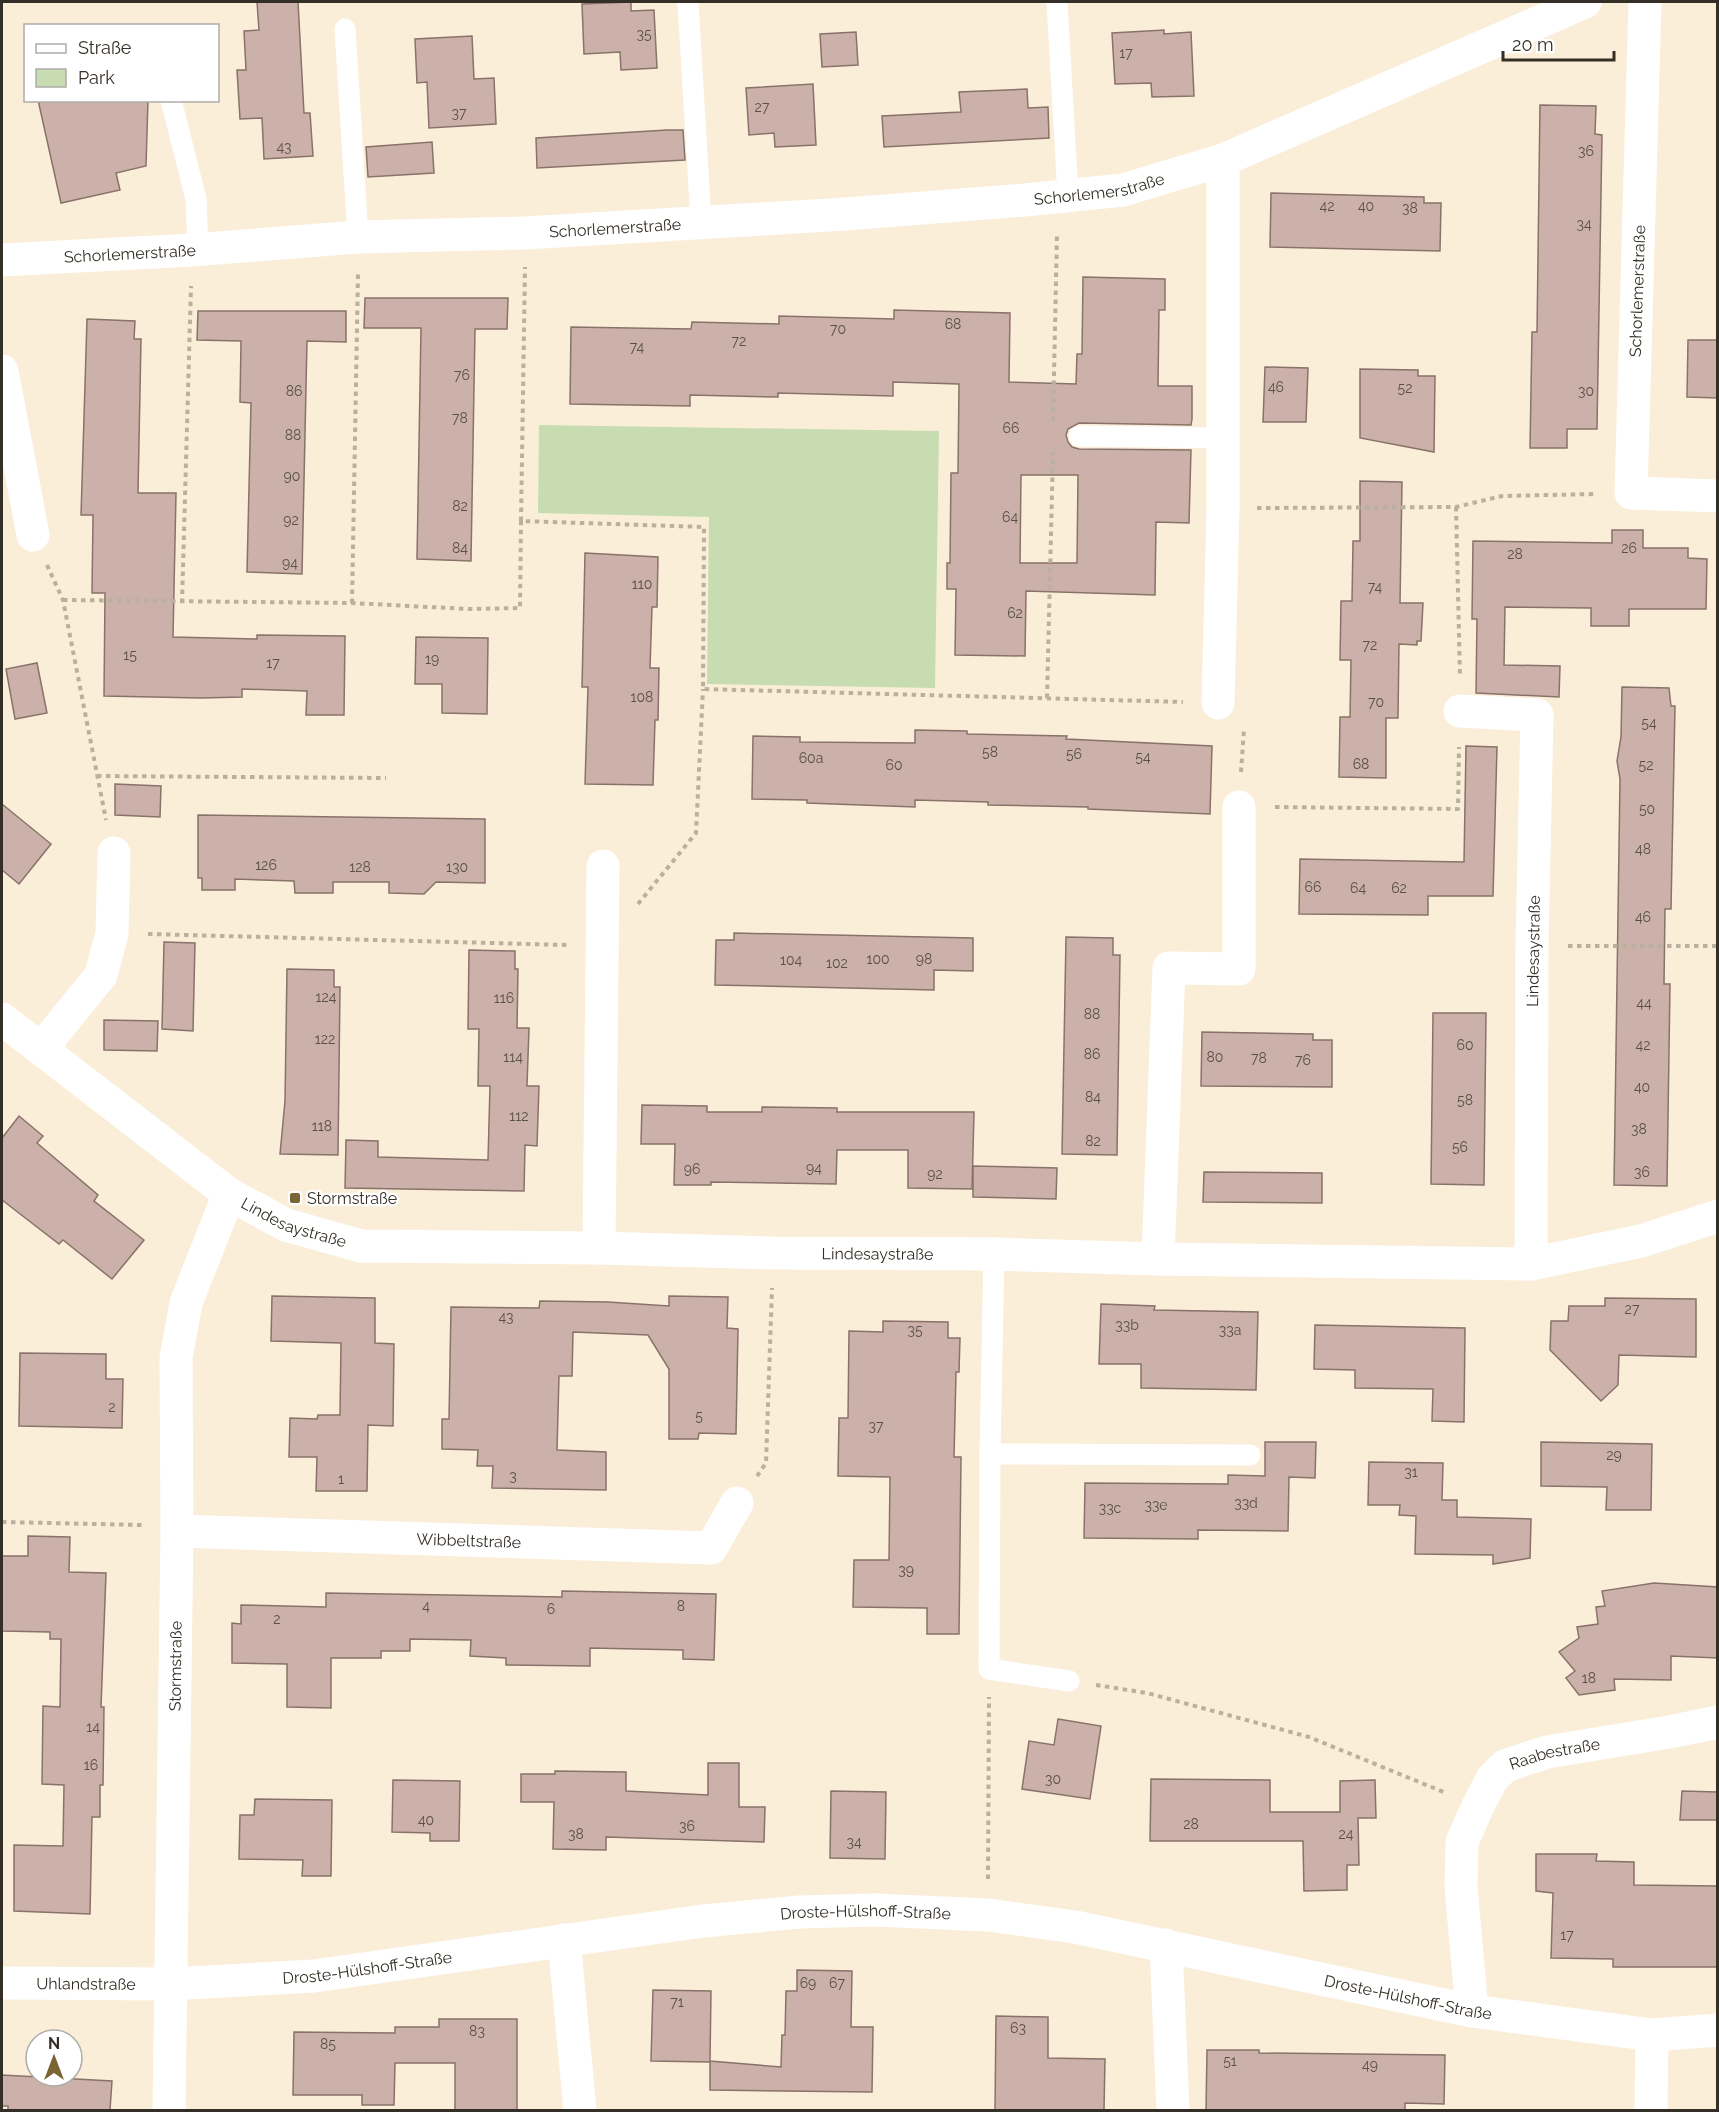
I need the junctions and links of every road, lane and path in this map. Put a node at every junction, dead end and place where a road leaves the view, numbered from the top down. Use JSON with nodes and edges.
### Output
{"nodes":[{"id":1,"x":688,"y":2,"type":"edge"},
{"id":2,"x":1057,"y":2,"type":"edge"},
{"id":3,"x":1585,"y":2,"type":"edge"},
{"id":4,"x":1645,"y":2,"type":"edge"},
{"id":5,"x":345,"y":29,"type":"dead end"},
{"id":6,"x":172,"y":102,"type":"edge"},
{"id":7,"x":1224,"y":160,"type":"junction"},
{"id":8,"x":1068,"y":196,"type":"junction"},
{"id":9,"x":701,"y":222,"type":"junction"},
{"id":10,"x":525,"y":233,"type":"junction"},
{"id":11,"x":358,"y":237,"type":"junction"},
{"id":12,"x":195,"y":249,"type":"junction"},
{"id":13,"x":2,"y":260,"type":"edge"},
{"id":14,"x":2,"y":371,"type":"edge"},
{"id":15,"x":1078,"y":436,"type":"dead end"},
{"id":16,"x":1224,"y":438,"type":"junction"},
{"id":17,"x":1631,"y":493,"type":"junction"},
{"id":18,"x":1718,"y":496,"type":"edge"},
{"id":19,"x":1456,"y":507,"type":"junction"},
{"id":20,"x":1224,"y":508,"type":"junction"},
{"id":21,"x":521,"y":521,"type":"junction"},
{"id":22,"x":33,"y":535,"type":"joint"},
{"id":23,"x":63,"y":600,"type":"junction"},
{"id":24,"x":182,"y":603,"type":"junction"},
{"id":25,"x":352,"y":603,"type":"junction"},
{"id":26,"x":703,"y":688,"type":"junction"},
{"id":27,"x":1218,"y":703,"type":"junction"},
{"id":28,"x":1460,"y":711,"type":"junction"},
{"id":29,"x":97,"y":776,"type":"junction"},
{"id":30,"x":386,"y":778,"type":"dead end"},
{"id":31,"x":1239,"y":807,"type":"junction"},
{"id":32,"x":114,"y":853,"type":"joint"},
{"id":33,"x":603,"y":866,"type":"dead end"},
{"id":34,"x":112,"y":933,"type":"junction"},
{"id":35,"x":603,"y":946,"type":"junction"},
{"id":36,"x":1532,"y":946,"type":"junction"},
{"id":37,"x":1718,"y":946,"type":"edge"},
{"id":38,"x":2,"y":1018,"type":"edge"},
{"id":39,"x":42,"y":1048,"type":"junction"},
{"id":40,"x":229,"y":1194,"type":"junction"},
{"id":41,"x":1718,"y":1216,"type":"edge"},
{"id":42,"x":599,"y":1248,"type":"junction"},
{"id":43,"x":773,"y":1253,"type":"junction"},
{"id":44,"x":994,"y":1254,"type":"junction"},
{"id":45,"x":1158,"y":1259,"type":"junction"},
{"id":46,"x":1531,"y":1264,"type":"junction"},
{"id":47,"x":990,"y":1454,"type":"junction"},
{"id":48,"x":1250,"y":1455,"type":"dead end"},
{"id":49,"x":737,"y":1503,"type":"joint"},
{"id":50,"x":2,"y":1522,"type":"edge"},
{"id":51,"x":177,"y":1531,"type":"junction"},
{"id":52,"x":989,"y":1669,"type":"junction"},
{"id":53,"x":1069,"y":1681,"type":"joint"},
{"id":54,"x":1718,"y":1722,"type":"edge"},
{"id":55,"x":1478,"y":1806,"type":"junction"},
{"id":56,"x":988,"y":1915,"type":"junction"},
{"id":57,"x":564,"y":1940,"type":"junction"},
{"id":58,"x":1166,"y":1945,"type":"junction"},
{"id":59,"x":2,"y":1983,"type":"edge"},
{"id":60,"x":170,"y":1984,"type":"junction"},
{"id":61,"x":1472,"y":2011,"type":"junction"},
{"id":62,"x":1718,"y":2030,"type":"edge"},
{"id":63,"x":1652,"y":2035,"type":"junction"},
{"id":64,"x":169,"y":2110,"type":"edge"},
{"id":65,"x":580,"y":2110,"type":"edge"},
{"id":66,"x":1173,"y":2110,"type":"edge"},
{"id":67,"x":1652,"y":2110,"type":"edge"}],
"edges":[{"from":1,"to":9,"type":"lane"},
{"from":2,"to":8,"type":"lane"},
{"from":3,"to":7,"type":"street","name":"Schorlemerstraße"},
{"from":4,"to":17,"type":"street","name":"Schorlemerstraße"},
{"from":5,"to":11,"type":"lane"},
{"from":6,"to":12,"type":"lane"},
{"from":7,"to":8,"type":"street","name":"Schorlemerstraße"},
{"from":7,"to":16,"type":"street"},
{"from":8,"to":9,"type":"street","name":"Schorlemerstraße"},
{"from":9,"to":10,"type":"street","name":"Schorlemerstraße"},
{"from":10,"to":11,"type":"street","name":"Schorlemerstraße"},
{"from":10,"to":21,"type":"path"},
{"from":11,"to":12,"type":"street","name":"Schorlemerstraße"},
{"from":11,"to":25,"type":"path"},
{"from":12,"to":13,"type":"street","name":"Schorlemerstraße"},
{"from":12,"to":24,"type":"path"},
{"from":14,"to":22,"type":"street"},
{"from":15,"to":16,"type":"lane"},
{"from":16,"to":20,"type":"street"},
{"from":17,"to":18,"type":"street"},
{"from":17,"to":19,"type":"path"},
{"from":19,"to":20,"type":"path"},
{"from":19,"to":28,"type":"path"},
{"from":20,"to":27,"type":"street"},
{"from":21,"to":25,"type":"path"},
{"from":21,"to":26,"type":"path"},
{"from":22,"to":23,"type":"path"},
{"from":23,"to":24,"type":"path"},
{"from":23,"to":29,"type":"path"},
{"from":24,"to":25,"type":"path"},
{"from":26,"to":27,"type":"path"},
{"from":26,"to":35,"type":"path"},
{"from":27,"to":31,"type":"path"},
{"from":28,"to":31,"type":"path"},
{"from":28,"to":36,"type":"street","name":"Lindesaystraße"},
{"from":29,"to":30,"type":"path"},
{"from":29,"to":32,"type":"path"},
{"from":31,"to":45,"type":"street"},
{"from":32,"to":34,"type":"street"},
{"from":33,"to":35,"type":"street"},
{"from":34,"to":35,"type":"path"},
{"from":34,"to":39,"type":"street"},
{"from":35,"to":42,"type":"street"},
{"from":36,"to":37,"type":"path"},
{"from":36,"to":46,"type":"street","name":"Lindesaystraße"},
{"from":38,"to":39,"type":"street","name":"Lindesaystraße"},
{"from":39,"to":40,"type":"street","name":"Lindesaystraße"},
{"from":40,"to":42,"type":"street","name":"Lindesaystraße"},
{"from":40,"to":51,"type":"street","name":"Stormstraße"},
{"from":41,"to":46,"type":"street","name":"Lindesaystraße"},
{"from":42,"to":43,"type":"street","name":"Lindesaystraße"},
{"from":43,"to":44,"type":"street","name":"Lindesaystraße"},
{"from":43,"to":49,"type":"path"},
{"from":44,"to":45,"type":"street","name":"Lindesaystraße"},
{"from":44,"to":47,"type":"lane"},
{"from":45,"to":46,"type":"street","name":"Lindesaystraße"},
{"from":47,"to":48,"type":"lane"},
{"from":47,"to":52,"type":"lane"},
{"from":49,"to":51,"type":"street","name":"Wibbeltstraße"},
{"from":50,"to":51,"type":"path"},
{"from":51,"to":60,"type":"street","name":"Stormstraße"},
{"from":52,"to":53,"type":"lane"},
{"from":52,"to":56,"type":"path"},
{"from":53,"to":55,"type":"path"},
{"from":54,"to":55,"type":"street","name":"Raabestraße"},
{"from":55,"to":61,"type":"street","name":"Raabestraße"},
{"from":56,"to":57,"type":"street","name":"Droste-Hülshoff-Straße"},
{"from":56,"to":58,"type":"street","name":"Droste-Hülshoff-Straße"},
{"from":57,"to":60,"type":"street","name":"Droste-Hülshoff-Straße"},
{"from":57,"to":65,"type":"street"},
{"from":58,"to":61,"type":"street","name":"Droste-Hülshoff-Straße"},
{"from":58,"to":66,"type":"street"},
{"from":59,"to":60,"type":"street","name":"Uhlandstraße"},
{"from":60,"to":64,"type":"street","name":"Stormstraße"},
{"from":61,"to":63,"type":"street","name":"Droste-Hülshoff-Straße"},
{"from":62,"to":63,"type":"street","name":"Droste-Hülshoff-Straße"},
{"from":63,"to":67,"type":"street"}]}
